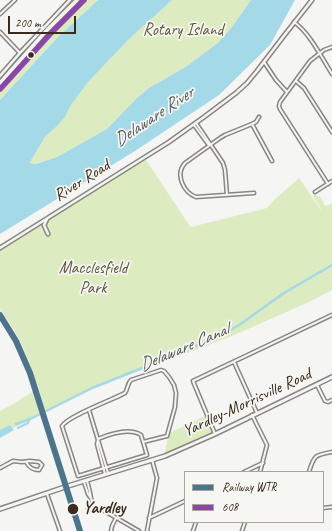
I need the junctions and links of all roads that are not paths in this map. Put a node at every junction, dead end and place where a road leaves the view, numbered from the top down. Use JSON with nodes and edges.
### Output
{"nodes":[{"id":1,"x":15,"y":0,"type":"edge"},
{"id":2,"x":77,"y":0,"type":"edge"},
{"id":3,"x":84,"y":0,"type":"edge"},
{"id":4,"x":312,"y":0,"type":"edge"},
{"id":5,"x":68,"y":1,"type":"edge"},
{"id":6,"x":0,"y":14,"type":"edge"},
{"id":7,"x":294,"y":22,"type":"junction"},
{"id":8,"x":0,"y":32,"type":"edge"},
{"id":9,"x":332,"y":47,"type":"edge"},
{"id":10,"x":20,"y":53,"type":"junction"},
{"id":11,"x":320,"y":54,"type":"junction"},
{"id":12,"x":264,"y":62,"type":"junction"},
{"id":13,"x":332,"y":74,"type":"edge"},
{"id":14,"x":0,"y":76,"type":"edge"},
{"id":15,"x":296,"y":81,"type":"junction"},
{"id":16,"x":0,"y":83,"type":"edge"},
{"id":17,"x":0,"y":88,"type":"edge"},
{"id":18,"x":287,"y":92,"type":"junction"},
{"id":19,"x":259,"y":117,"type":"dead end"},
{"id":20,"x":195,"y":124,"type":"junction"},
{"id":21,"x":252,"y":124,"type":"junction"},
{"id":22,"x":332,"y":132,"type":"edge"},
{"id":23,"x":211,"y":145,"type":"junction"},
{"id":24,"x":272,"y":161,"type":"dead end"},
{"id":25,"x":332,"y":181,"type":"edge"},
{"id":26,"x":328,"y":184,"type":"junction"},
{"id":27,"x":254,"y":192,"type":"dead end"},
{"id":28,"x":315,"y":192,"type":"dead end"},
{"id":29,"x":227,"y":195,"type":"junction"},
{"id":30,"x":47,"y":219,"type":"junction"},
{"id":31,"x":41,"y":222,"type":"junction"},
{"id":32,"x":0,"y":248,"type":"edge"},
{"id":33,"x":332,"y":315,"type":"edge"},
{"id":34,"x":234,"y":362,"type":"junction"},
{"id":35,"x":332,"y":377,"type":"edge"},
{"id":36,"x":317,"y":385,"type":"junction"},
{"id":37,"x":332,"y":400,"type":"edge"},
{"id":38,"x":88,"y":410,"type":"junction"},
{"id":39,"x":257,"y":413,"type":"junction"},
{"id":40,"x":252,"y":415,"type":"junction"},
{"id":41,"x":215,"y":434,"type":"junction"},
{"id":42,"x":98,"y":438,"type":"junction"},
{"id":43,"x":143,"y":442,"type":"junction"},
{"id":44,"x":332,"y":452,"type":"edge"},
{"id":45,"x":152,"y":460,"type":"junction"},
{"id":46,"x":26,"y":462,"type":"junction"},
{"id":47,"x":263,"y":463,"type":"junction"},
{"id":48,"x":0,"y":468,"type":"edge"},
{"id":49,"x":105,"y":468,"type":"junction"},
{"id":50,"x":246,"y":471,"type":"edge"},
{"id":51,"x":260,"y":471,"type":"edge"},
{"id":52,"x":309,"y":471,"type":"edge"},
{"id":53,"x":107,"y":475,"type":"junction"},
{"id":54,"x":86,"y":481,"type":"junction"},
{"id":55,"x":47,"y":494,"type":"junction"},
{"id":56,"x":184,"y":501,"type":"edge"},
{"id":57,"x":93,"y":508,"type":"junction"},
{"id":58,"x":0,"y":509,"type":"edge"},
{"id":59,"x":88,"y":509,"type":"dead end"},
{"id":60,"x":116,"y":518,"type":"junction"},
{"id":61,"x":149,"y":518,"type":"junction"},
{"id":62,"x":60,"y":531,"type":"edge"},
{"id":63,"x":111,"y":531,"type":"edge"},
{"id":64,"x":139,"y":531,"type":"edge"},
{"id":65,"x":147,"y":531,"type":"edge"}],
"edges":[{"from":1,"to":6,"type":"street"},
{"from":2,"to":16,"type":"highway"},
{"from":3,"to":17,"type":"highway"},
{"from":4,"to":7,"type":"main road","name":"River Road"},
{"from":5,"to":10,"type":"main road"},
{"from":7,"to":11,"type":"street"},
{"from":7,"to":12,"type":"main road","name":"River Road"},
{"from":8,"to":10,"type":"street"},
{"from":9,"to":11,"type":"street"},
{"from":10,"to":14,"type":"main road"},
{"from":11,"to":13,"type":"street"},
{"from":11,"to":15,"type":"street"},
{"from":12,"to":18,"type":"street"},
{"from":12,"to":20,"type":"main road","name":"River Road"},
{"from":15,"to":18,"type":"street"},
{"from":15,"to":22,"type":"street"},
{"from":18,"to":26,"type":"street"},
{"from":19,"to":21,"type":"street"},
{"from":20,"to":23,"type":"street"},
{"from":20,"to":30,"type":"main road","name":"River Road"},
{"from":21,"to":23,"type":"street"},
{"from":21,"to":24,"type":"street"},
{"from":23,"to":29,"type":"street"},
{"from":23,"to":29,"type":"street"},
{"from":25,"to":26,"type":"street"},
{"from":26,"to":28,"type":"street"},
{"from":27,"to":29,"type":"street"},
{"from":30,"to":31,"type":"main road","name":"River Road"},
{"from":30,"to":31,"type":"main road"},
{"from":31,"to":32,"type":"main road","name":"River Road"},
{"from":33,"to":34,"type":"street"},
{"from":34,"to":39,"type":"street"},
{"from":34,"to":41,"type":"street"},
{"from":35,"to":36,"type":"main road","name":"Yardley-Morrisville Road"},
{"from":36,"to":37,"type":"street"},
{"from":36,"to":39,"type":"main road","name":"Yardley-Morrisville Road"},
{"from":38,"to":42,"type":"street"},
{"from":38,"to":43,"type":"street"},
{"from":38,"to":49,"type":"street"},
{"from":39,"to":40,"type":"main road","name":"Yardley-Morrisville Road"},
{"from":40,"to":41,"type":"main road","name":"Yardley-Morrisville Road"},
{"from":40,"to":47,"type":"street"},
{"from":41,"to":45,"type":"main road","name":"Yardley-Morrisville Road"},
{"from":42,"to":43,"type":"street"},
{"from":42,"to":49,"type":"street"},
{"from":43,"to":49,"type":"street"},
{"from":44,"to":52,"type":"street"},
{"from":45,"to":53,"type":"main road","name":"Yardley-Morrisville Road"},
{"from":45,"to":61,"type":"street"},
{"from":46,"to":46,"type":"street"},
{"from":46,"to":48,"type":"street"},
{"from":47,"to":50,"type":"street"},
{"from":47,"to":51,"type":"street"},
{"from":49,"to":53,"type":"street"},
{"from":53,"to":54,"type":"main road","name":"Yardley-Morrisville Road"},
{"from":54,"to":55,"type":"main road","name":"Yardley-Morrisville Road"},
{"from":54,"to":57,"type":"street"},
{"from":55,"to":58,"type":"main road","name":"Yardley-Morrisville Road"},
{"from":55,"to":62,"type":"street"},
{"from":56,"to":61,"type":"street"},
{"from":57,"to":59,"type":"street"},
{"from":57,"to":60,"type":"street"},
{"from":60,"to":63,"type":"street"},
{"from":60,"to":64,"type":"street"},
{"from":61,"to":65,"type":"street"}]}
